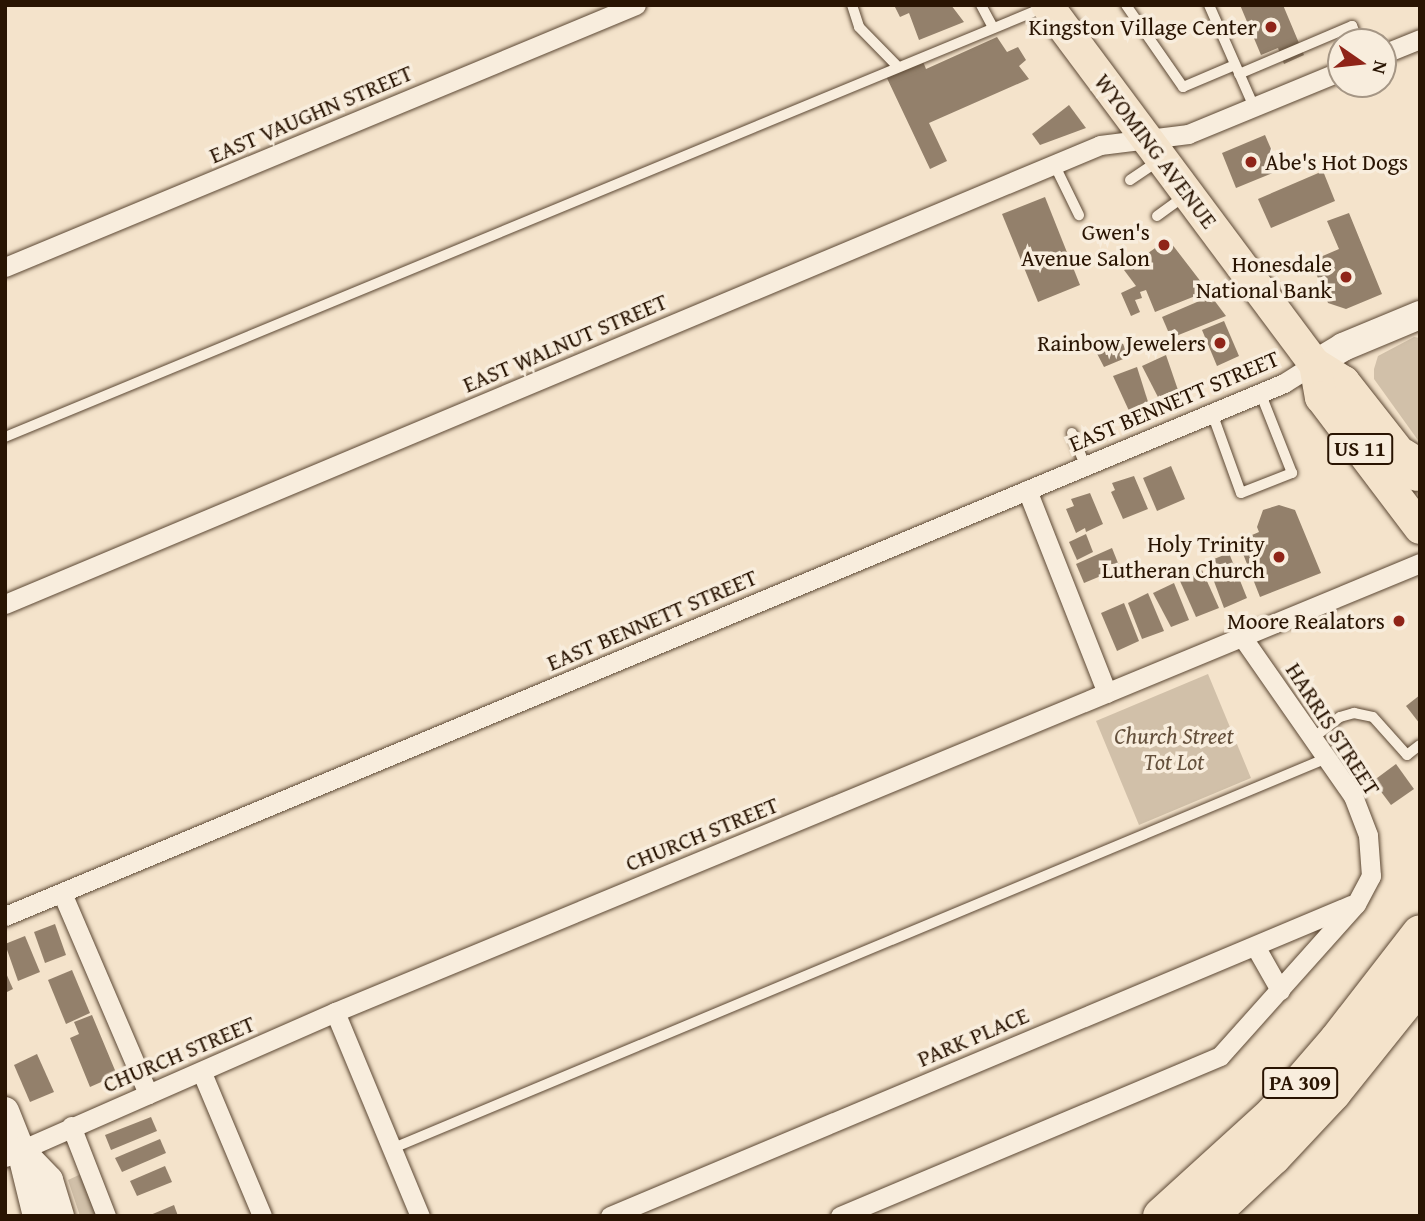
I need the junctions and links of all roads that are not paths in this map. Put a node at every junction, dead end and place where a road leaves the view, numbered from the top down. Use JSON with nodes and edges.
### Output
{"nodes":[{"id":1,"x":636,"y":5,"type":"edge"},
{"id":2,"x":852,"y":5,"type":"edge"},
{"id":3,"x":981,"y":5,"type":"edge"},
{"id":4,"x":1126,"y":5,"type":"edge"},
{"id":5,"x":1209,"y":5,"type":"edge"},
{"id":6,"x":1048,"y":6,"type":"edge"},
{"id":7,"x":993,"y":28,"type":"junction"},
{"id":8,"x":1327,"y":36,"type":"edge"},
{"id":9,"x":1420,"y":39,"type":"edge"},
{"id":10,"x":1397,"y":48,"type":"edge"},
{"id":11,"x":898,"y":67,"type":"junction"},
{"id":12,"x":1237,"y":70,"type":"junction"},
{"id":13,"x":1327,"y":77,"type":"edge"},
{"id":14,"x":1254,"y":107,"type":"junction"},
{"id":15,"x":1154,"y":149,"type":"junction"},
{"id":16,"x":1054,"y":164,"type":"junction"},
{"id":17,"x":1130,"y":180,"type":"dead end"},
{"id":18,"x":1187,"y":194,"type":"junction"},
{"id":19,"x":1079,"y":215,"type":"dead end"},
{"id":20,"x":1157,"y":216,"type":"dead end"},
{"id":21,"x":5,"y":267,"type":"edge"},
{"id":22,"x":1420,"y":315,"type":"edge"},
{"id":23,"x":1315,"y":364,"type":"junction"},
{"id":24,"x":1260,"y":392,"type":"junction"},
{"id":25,"x":1212,"y":413,"type":"junction"},
{"id":26,"x":1072,"y":433,"type":"dead end"},
{"id":27,"x":5,"y":436,"type":"edge"},
{"id":28,"x":1085,"y":466,"type":"junction"},
{"id":29,"x":1414,"y":468,"type":"edge"},
{"id":30,"x":1027,"y":490,"type":"junction"},
{"id":31,"x":1420,"y":528,"type":"edge"},
{"id":32,"x":1420,"y":563,"type":"edge"},
{"id":33,"x":5,"y":604,"type":"edge"},
{"id":34,"x":1242,"y":637,"type":"junction"},
{"id":35,"x":1107,"y":693,"type":"junction"},
{"id":36,"x":1313,"y":738,"type":"junction"},
{"id":37,"x":1420,"y":745,"type":"edge"},
{"id":38,"x":1327,"y":758,"type":"junction"},
{"id":39,"x":62,"y":892,"type":"junction"},
{"id":40,"x":1356,"y":904,"type":"junction"},
{"id":41,"x":7,"y":911,"type":"edge"},
{"id":42,"x":1420,"y":933,"type":"edge"},
{"id":43,"x":1255,"y":946,"type":"junction"},
{"id":44,"x":1420,"y":982,"type":"edge"},
{"id":45,"x":1280,"y":990,"type":"junction"},
{"id":46,"x":335,"y":1012,"type":"junction"},
{"id":47,"x":202,"y":1073,"type":"junction"},
{"id":48,"x":148,"y":1094,"type":"junction"},
{"id":49,"x":5,"y":1111,"type":"edge"},
{"id":50,"x":71,"y":1126,"type":"junction"},
{"id":51,"x":391,"y":1149,"type":"junction"},
{"id":52,"x":13,"y":1154,"type":"edge"},
{"id":53,"x":37,"y":1216,"type":"edge"},
{"id":54,"x":60,"y":1216,"type":"edge"},
{"id":55,"x":106,"y":1216,"type":"edge"},
{"id":56,"x":262,"y":1216,"type":"edge"},
{"id":57,"x":420,"y":1216,"type":"edge"},
{"id":58,"x":610,"y":1216,"type":"edge"},
{"id":59,"x":840,"y":1216,"type":"edge"},
{"id":60,"x":1161,"y":1216,"type":"edge"},
{"id":61,"x":1208,"y":1216,"type":"edge"}],
"edges":[{"from":1,"to":21,"type":"street","name":"EAST VAUGHN STREET"},
{"from":2,"to":11,"type":"lane"},
{"from":3,"to":7,"type":"lane"},
{"from":4,"to":12,"type":"lane"},
{"from":5,"to":12,"type":"lane"},
{"from":6,"to":7,"type":"lane"},
{"from":6,"to":15,"type":"main road","name":"WYOMING AVENUE","number":"US 11"},
{"from":7,"to":11,"type":"lane"},
{"from":8,"to":12,"type":"lane"},
{"from":9,"to":10,"type":"street"},
{"from":11,"to":27,"type":"lane"},
{"from":12,"to":14,"type":"lane"},
{"from":13,"to":14,"type":"street","name":"EAST WALNUT STREET"},
{"from":14,"to":15,"type":"street","name":"EAST WALNUT STREET"},
{"from":15,"to":16,"type":"street","name":"EAST WALNUT STREET"},
{"from":15,"to":17,"type":"lane"},
{"from":15,"to":18,"type":"main road","name":"WYOMING AVENUE","number":"US 11"},
{"from":16,"to":19,"type":"lane"},
{"from":16,"to":33,"type":"street","name":"EAST WALNUT STREET"},
{"from":18,"to":20,"type":"lane"},
{"from":18,"to":23,"type":"main road","name":"WYOMING AVENUE","number":"US 11"},
{"from":22,"to":23,"type":"main road"},
{"from":23,"to":24,"type":"street","name":"EAST BENNETT STREET"},
{"from":23,"to":29,"type":"main road","name":"WYOMING AVENUE","number":"US 11"},
{"from":23,"to":31,"type":"main road","name":"WYOMING AVENUE","number":"US 11"},
{"from":24,"to":25,"type":"street","name":"EAST BENNETT STREET"},
{"from":24,"to":25,"type":"lane"},
{"from":25,"to":28,"type":"street","name":"EAST BENNETT STREET"},
{"from":26,"to":28,"type":"lane"},
{"from":28,"to":30,"type":"street","name":"EAST BENNETT STREET"},
{"from":30,"to":35,"type":"street"},
{"from":30,"to":39,"type":"street","name":"EAST BENNETT STREET"},
{"from":32,"to":34,"type":"street","name":"CHURCH STREET"},
{"from":34,"to":35,"type":"street","name":"CHURCH STREET"},
{"from":34,"to":36,"type":"street","name":"HARRIS STREET"},
{"from":35,"to":46,"type":"street","name":"CHURCH STREET"},
{"from":36,"to":37,"type":"lane"},
{"from":36,"to":38,"type":"street","name":"HARRIS STREET"},
{"from":38,"to":40,"type":"street","name":"HARRIS STREET"},
{"from":38,"to":51,"type":"lane"},
{"from":39,"to":41,"type":"street","name":"EAST BENNETT STREET"},
{"from":39,"to":48,"type":"street"},
{"from":40,"to":43,"type":"street","name":"PARK PLACE"},
{"from":40,"to":45,"type":"street","name":"HARRIS STREET"},
{"from":42,"to":60,"type":"highway","number":"PA 309"},
{"from":43,"to":45,"type":"street"},
{"from":43,"to":58,"type":"street","name":"PARK PLACE"},
{"from":44,"to":61,"type":"highway","number":"PA 309"},
{"from":45,"to":59,"type":"street","name":"HARRIS STREET"},
{"from":46,"to":47,"type":"street","name":"CHURCH STREET"},
{"from":46,"to":51,"type":"street"},
{"from":47,"to":48,"type":"street","name":"CHURCH STREET"},
{"from":47,"to":56,"type":"street"},
{"from":48,"to":50,"type":"street","name":"CHURCH STREET"},
{"from":49,"to":52,"type":"main road"},
{"from":50,"to":52,"type":"street","name":"CHURCH STREET"},
{"from":50,"to":55,"type":"street"},
{"from":51,"to":57,"type":"street"},
{"from":52,"to":53,"type":"main road"},
{"from":52,"to":54,"type":"main road"}]}
